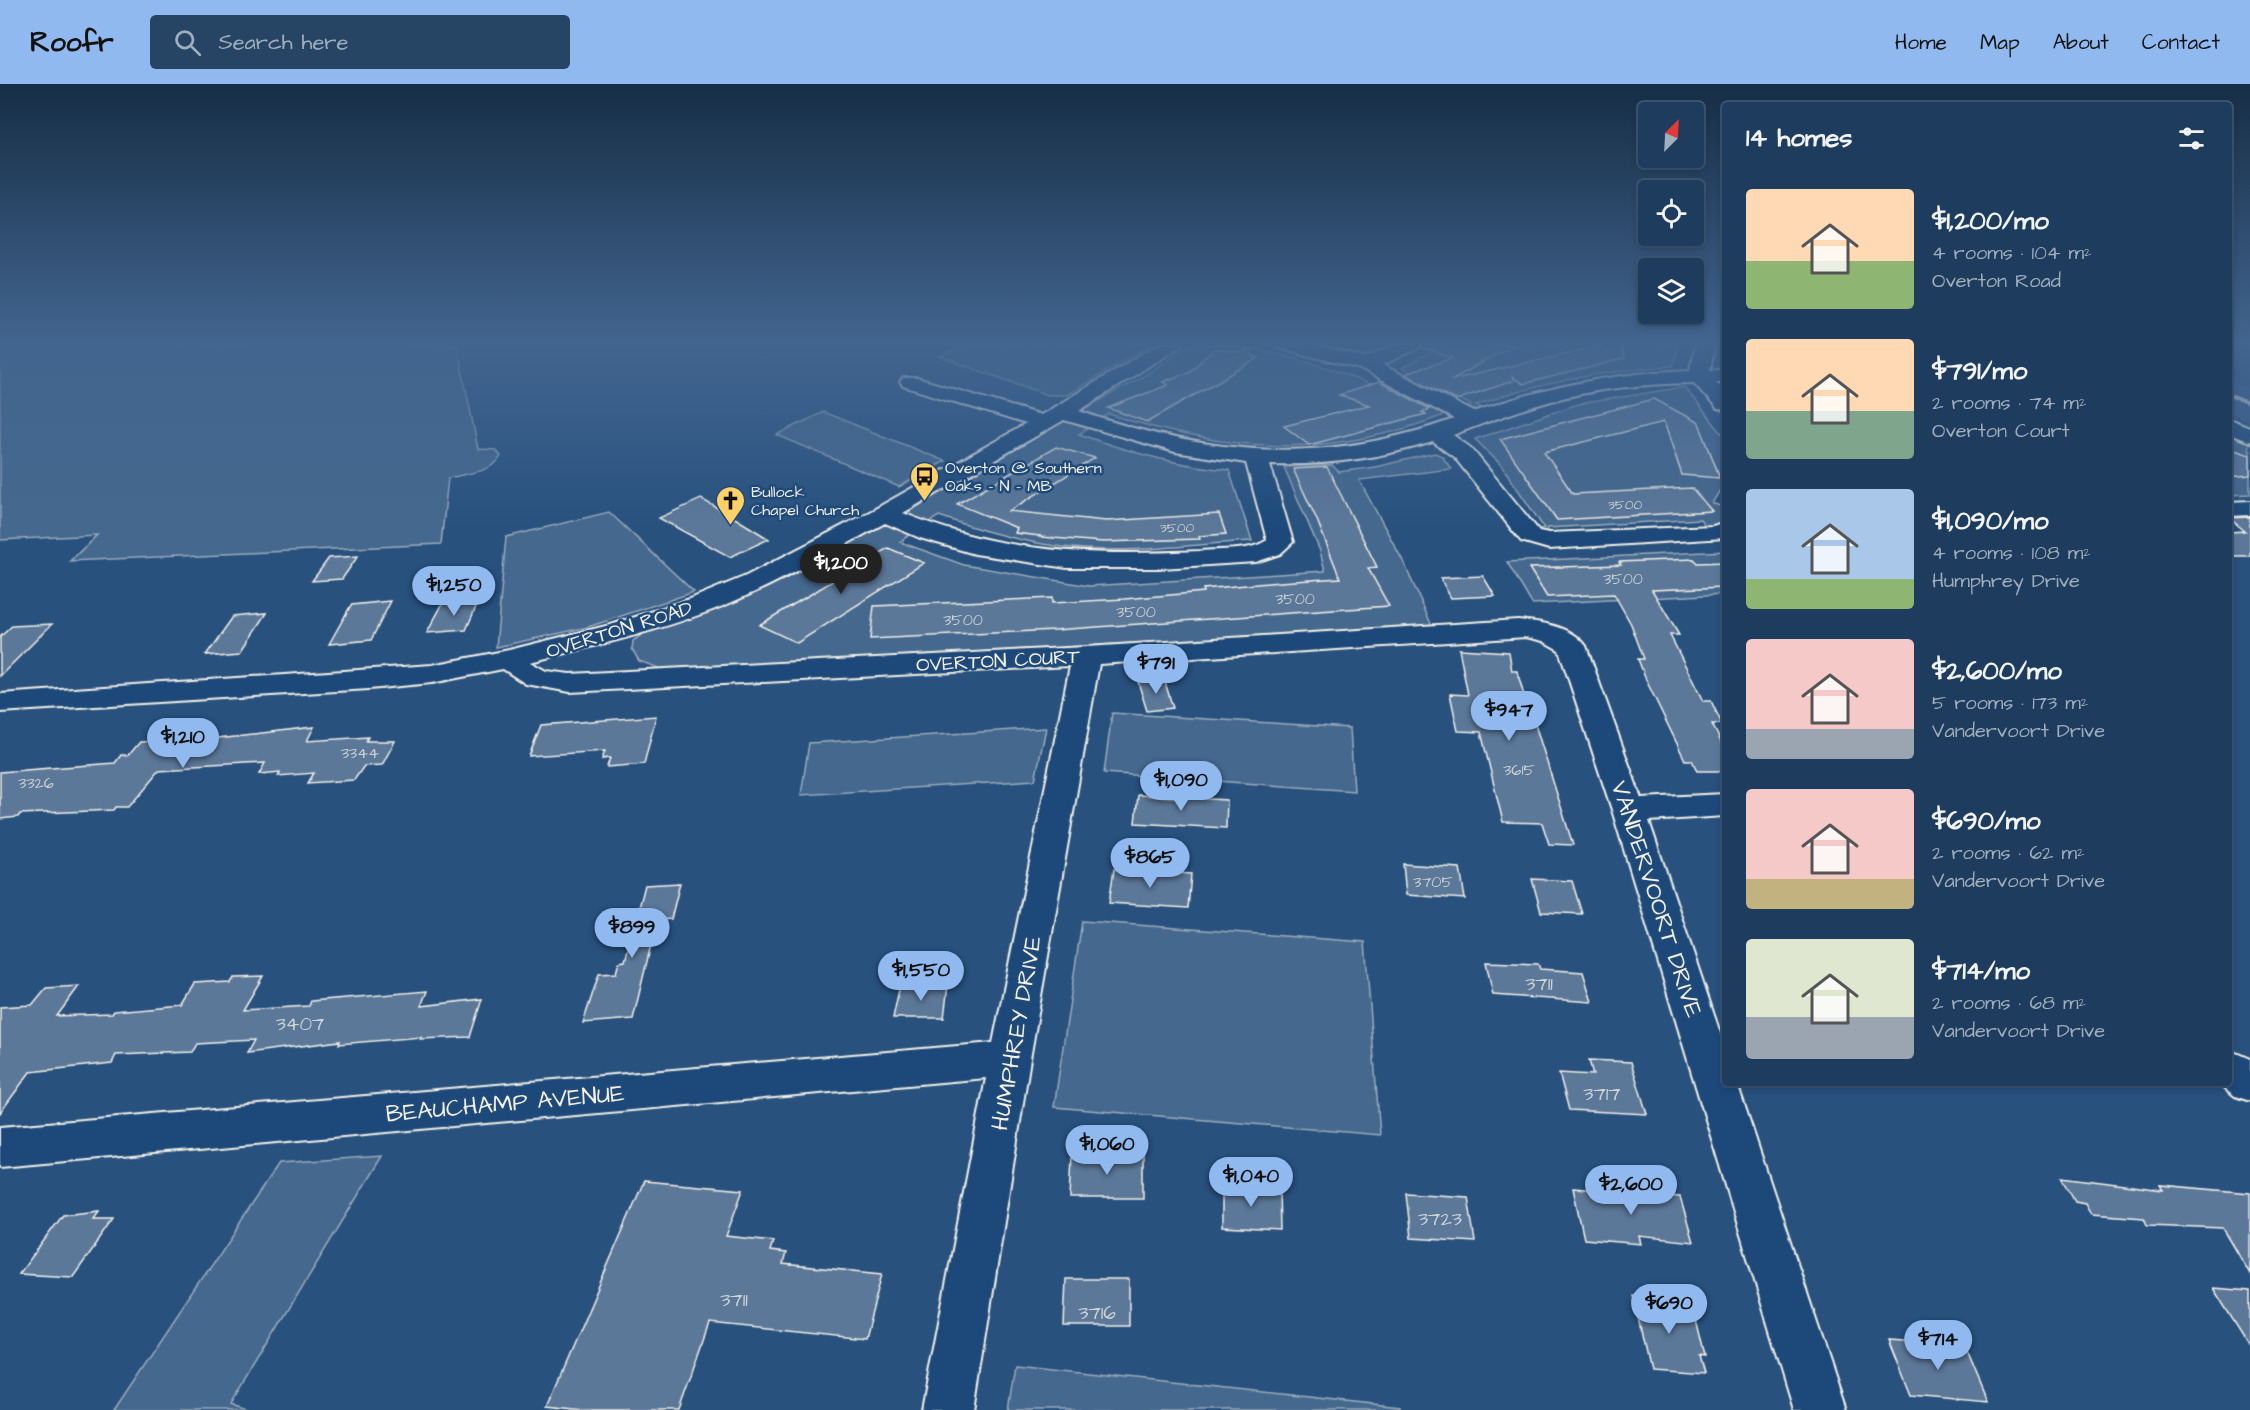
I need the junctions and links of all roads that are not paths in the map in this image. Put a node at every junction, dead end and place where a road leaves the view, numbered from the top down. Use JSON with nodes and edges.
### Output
{"nodes":[{"id":1,"x":1008,"y":406,"type":"edge"},
{"id":2,"x":1071,"y":406,"type":"edge"},
{"id":3,"x":1445,"y":406,"type":"edge"},
{"id":4,"x":1518,"y":406,"type":"edge"},
{"id":5,"x":1053,"y":417,"type":"junction"},
{"id":6,"x":1472,"y":420,"type":"junction"},
{"id":7,"x":2232,"y":427,"type":"edge"},
{"id":8,"x":1437,"y":434,"type":"junction"},
{"id":9,"x":2250,"y":435,"type":"edge"},
{"id":10,"x":1256,"y":457,"type":"junction"},
{"id":11,"x":2250,"y":508,"type":"edge"},
{"id":12,"x":2232,"y":509,"type":"edge"},
{"id":13,"x":884,"y":514,"type":"junction"},
{"id":14,"x":1722,"y":531,"type":"edge"},
{"id":15,"x":624,"y":630,"type":"junction"},
{"id":16,"x":1558,"y":636,"type":"joint"},
{"id":17,"x":1086,"y":656,"type":"junction"},
{"id":18,"x":509,"y":659,"type":"junction"},
{"id":19,"x":652,"y":679,"type":"junction"},
{"id":20,"x":0,"y":703,"type":"edge"},
{"id":21,"x":1722,"y":805,"type":"edge"},
{"id":22,"x":1629,"y":810,"type":"junction"},
{"id":23,"x":1010,"y":1059,"type":"junction"},
{"id":24,"x":2232,"y":1068,"type":"edge"},
{"id":25,"x":2250,"y":1083,"type":"edge"},
{"id":26,"x":0,"y":1147,"type":"edge"},
{"id":27,"x":948,"y":1410,"type":"edge"},
{"id":28,"x":1820,"y":1410,"type":"edge"}],
"edges":[{"from":1,"to":5,"type":"street"},
{"from":2,"to":5,"type":"street","name":"OVERTON ROAD"},
{"from":3,"to":6,"type":"street"},
{"from":4,"to":6,"type":"street"},
{"from":5,"to":10,"type":"street"},
{"from":5,"to":13,"type":"street","name":"OVERTON ROAD"},
{"from":6,"to":8,"type":"street"},
{"from":7,"to":9,"type":"street"},
{"from":8,"to":10,"type":"street"},
{"from":8,"to":14,"type":"street"},
{"from":10,"to":13,"type":"street"},
{"from":11,"to":12,"type":"street"},
{"from":13,"to":15,"type":"street","name":"OVERTON ROAD"},
{"from":15,"to":18,"type":"street","name":"OVERTON ROAD"},
{"from":15,"to":19,"type":"street"},
{"from":16,"to":17,"type":"street","name":"OVERTON COURT"},
{"from":16,"to":22,"type":"street","name":"VANDERVOORT DRIVE"},
{"from":17,"to":19,"type":"street","name":"OVERTON COURT"},
{"from":17,"to":23,"type":"street","name":"HUMPHREY DRIVE"},
{"from":18,"to":19,"type":"street","name":"OVERTON COURT"},
{"from":18,"to":20,"type":"street","name":"OVERTON ROAD"},
{"from":21,"to":22,"type":"street"},
{"from":22,"to":28,"type":"street","name":"VANDERVOORT DRIVE"},
{"from":23,"to":26,"type":"street","name":"BEAUCHAMP AVENUE"},
{"from":23,"to":27,"type":"street","name":"HUMPHREY DRIVE"},
{"from":24,"to":25,"type":"street"}]}
